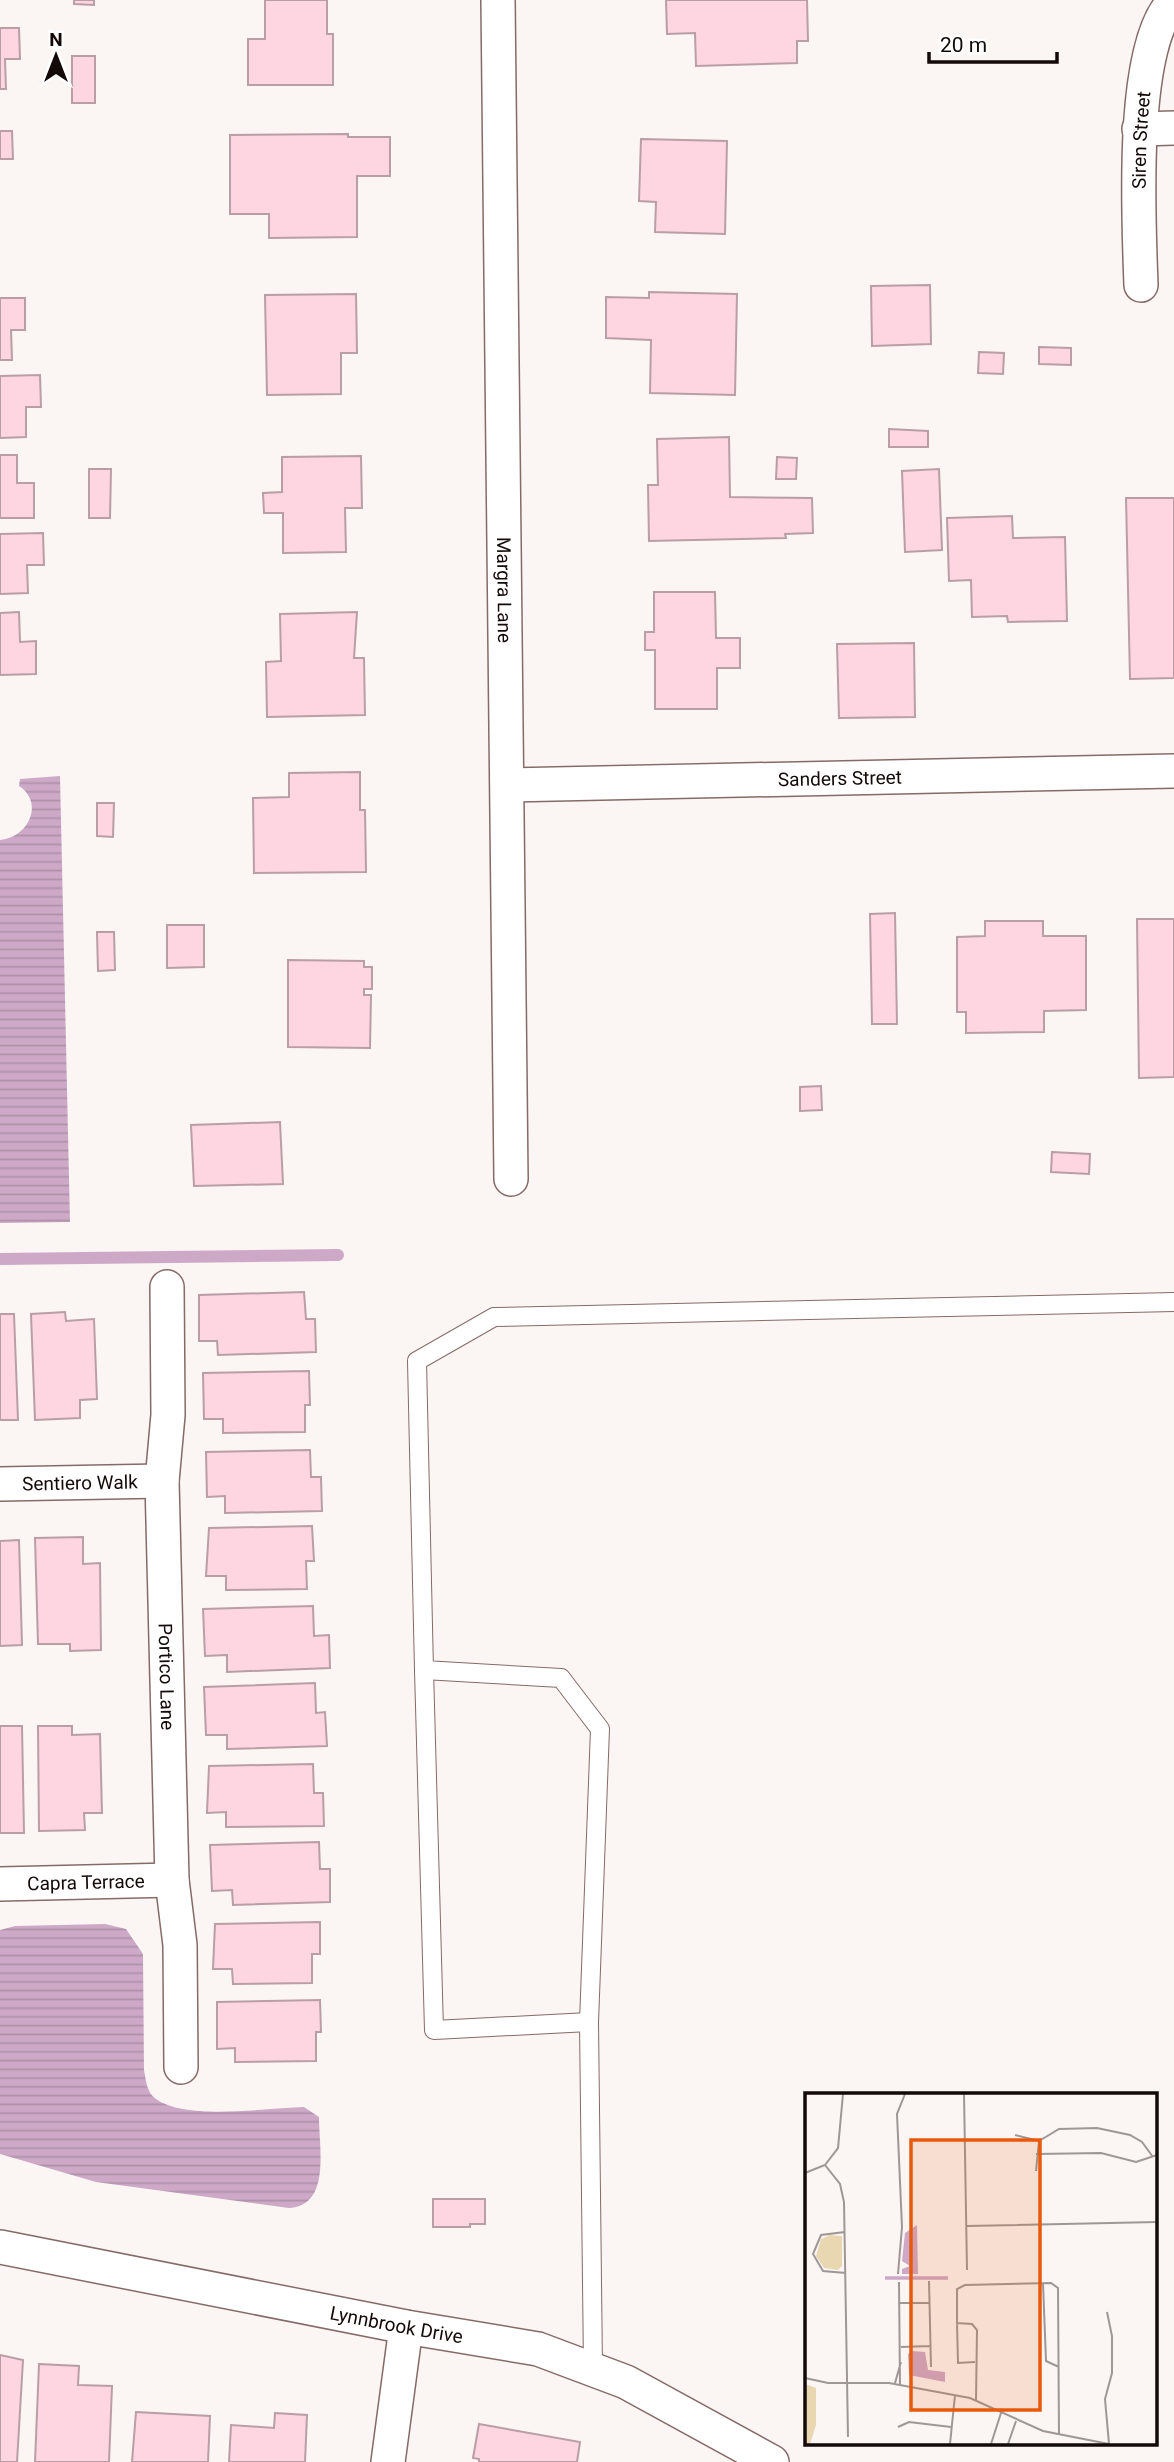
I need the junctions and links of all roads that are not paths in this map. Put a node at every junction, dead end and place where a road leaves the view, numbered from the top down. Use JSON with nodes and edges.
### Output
{"nodes":[{"id":1,"x":498,"y":0,"type":"edge"},
{"id":2,"x":1163,"y":4,"type":"edge"},
{"id":3,"x":1174,"y":128,"type":"edge"},
{"id":4,"x":1139,"y":129,"type":"junction"},
{"id":5,"x":1141,"y":285,"type":"dead end"},
{"id":6,"x":1174,"y":771,"type":"edge"},
{"id":7,"x":508,"y":785,"type":"junction"},
{"id":8,"x":511,"y":1179,"type":"dead end"},
{"id":9,"x":167,"y":1287,"type":"dead end"},
{"id":10,"x":1174,"y":1302,"type":"edge"},
{"id":11,"x":162,"y":1481,"type":"junction"},
{"id":12,"x":0,"y":1484,"type":"edge"},
{"id":13,"x":424,"y":1670,"type":"junction"},
{"id":14,"x":172,"y":1880,"type":"junction"},
{"id":15,"x":0,"y":1884,"type":"edge"},
{"id":16,"x":589,"y":2022,"type":"junction"},
{"id":17,"x":181,"y":2067,"type":"dead end"},
{"id":18,"x":0,"y":2247,"type":"edge"},
{"id":19,"x":406,"y":2327,"type":"junction"},
{"id":20,"x":593,"y":2368,"type":"junction"},
{"id":21,"x":388,"y":2462,"type":"edge"},
{"id":22,"x":772,"y":2462,"type":"edge"}],
"edges":[{"from":1,"to":7,"type":"street","name":"Margra Lane"},
{"from":2,"to":4,"type":"street","name":"Siren Street"},
{"from":3,"to":4,"type":"street"},
{"from":4,"to":5,"type":"street","name":"Siren Street"},
{"from":6,"to":7,"type":"street","name":"Sanders Street"},
{"from":7,"to":8,"type":"street","name":"Margra Lane"},
{"from":9,"to":11,"type":"street","name":"Portico Lane"},
{"from":10,"to":13,"type":"lane"},
{"from":11,"to":12,"type":"street","name":"Sentiero Walk"},
{"from":11,"to":14,"type":"street","name":"Portico Lane"},
{"from":13,"to":16,"type":"lane"},
{"from":13,"to":16,"type":"lane"},
{"from":14,"to":15,"type":"street","name":"Capra Terrace"},
{"from":14,"to":17,"type":"street","name":"Portico Lane"},
{"from":16,"to":20,"type":"lane"},
{"from":18,"to":19,"type":"street","name":"Lynnbrook Drive"},
{"from":19,"to":20,"type":"street","name":"Lynnbrook Drive"},
{"from":19,"to":21,"type":"street"},
{"from":20,"to":22,"type":"street","name":"Lynnbrook Drive"}]}
